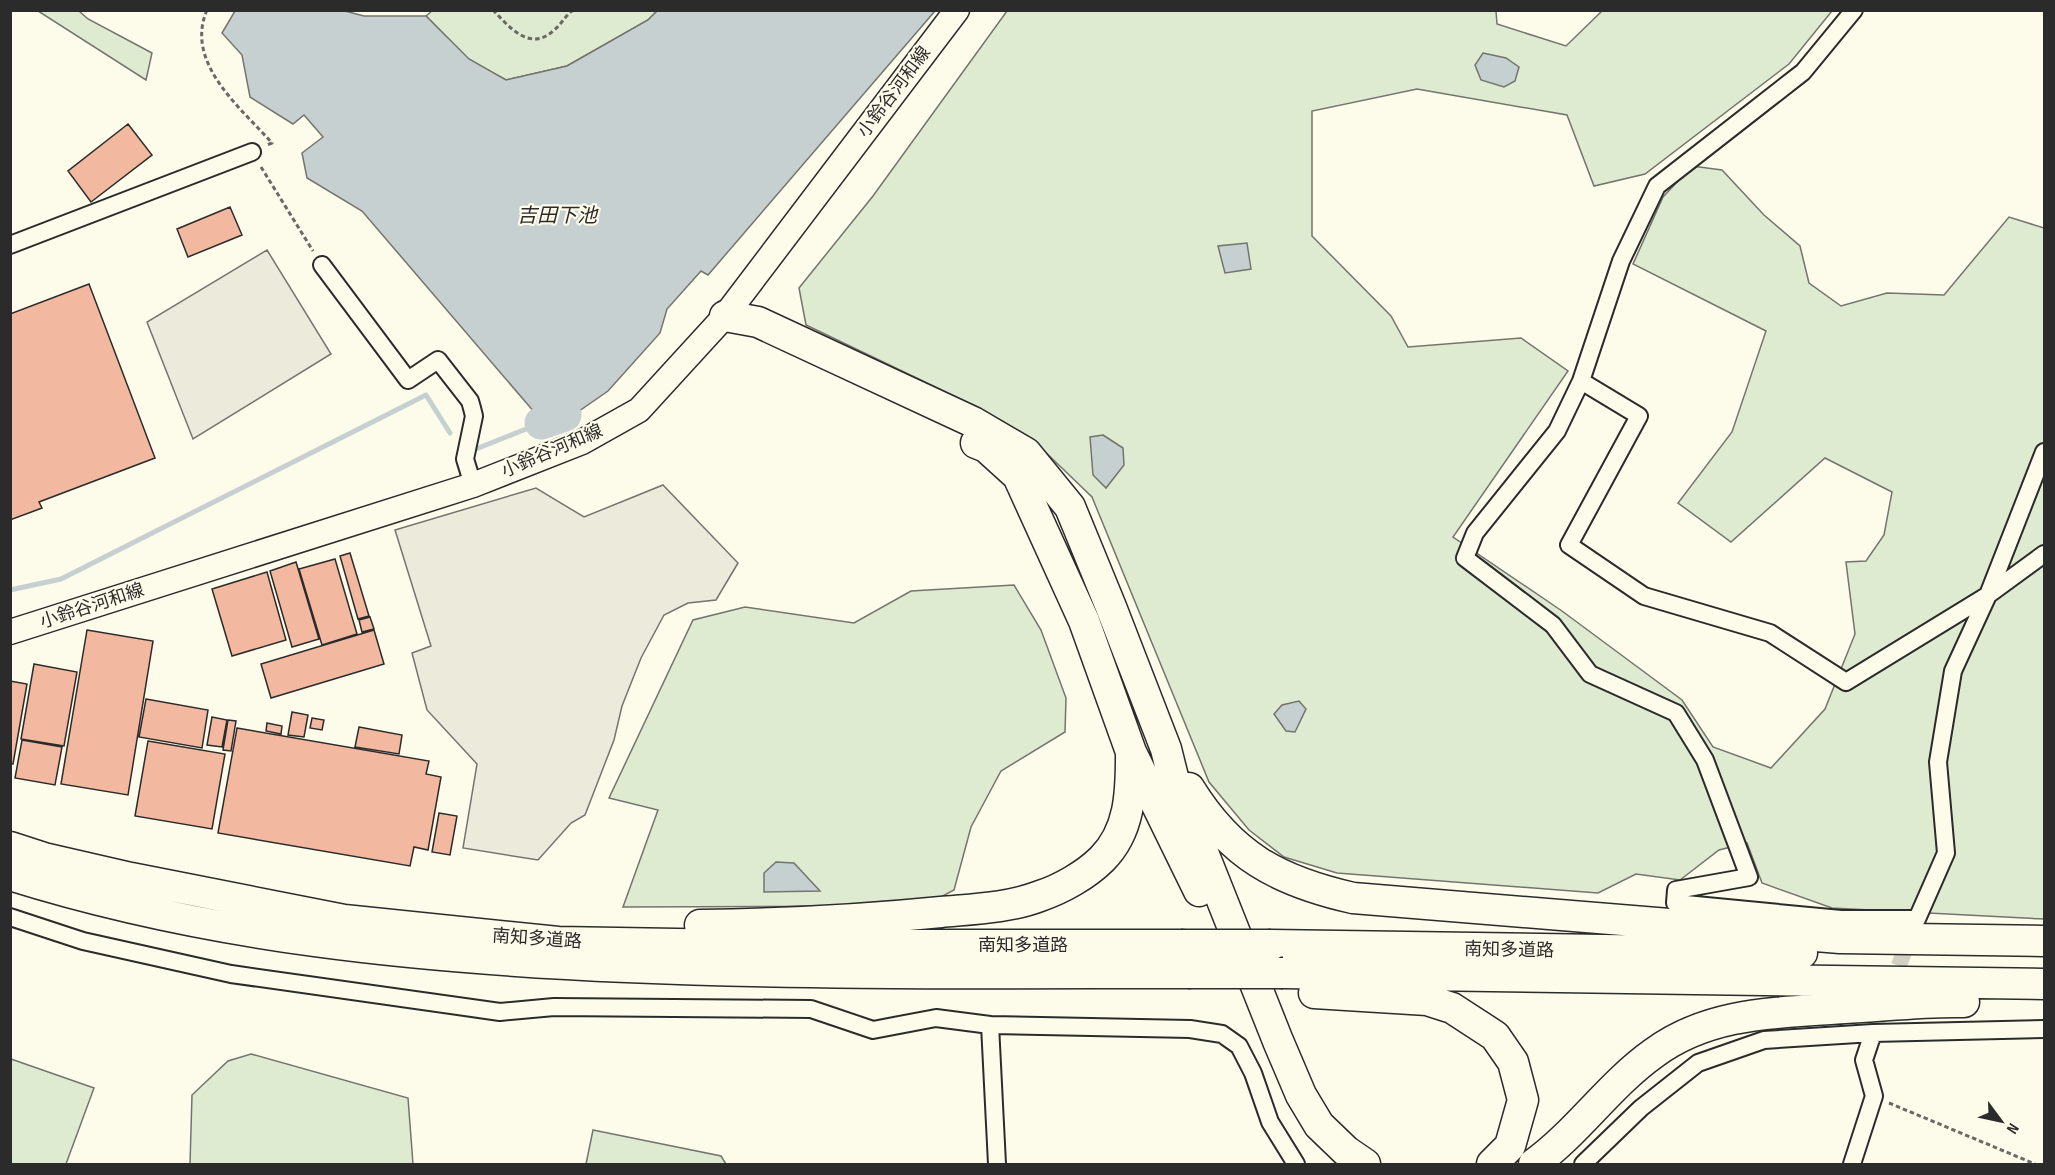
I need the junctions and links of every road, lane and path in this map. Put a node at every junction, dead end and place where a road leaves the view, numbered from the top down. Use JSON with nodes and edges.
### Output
{"nodes":[{"id":1,"x":494,"y":10,"type":"edge"},
{"id":2,"x":573,"y":10,"type":"edge"},
{"id":3,"x":957,"y":10,"type":"edge"},
{"id":4,"x":1854,"y":10,"type":"edge"},
{"id":5,"x":252,"y":152,"type":"dead end"},
{"id":6,"x":10,"y":245,"type":"edge"},
{"id":7,"x":322,"y":265,"type":"dead end"},
{"id":8,"x":725,"y":316,"type":"junction"},
{"id":9,"x":1581,"y":381,"type":"junction"},
{"id":10,"x":2044,"y":452,"type":"edge"},
{"id":11,"x":473,"y":485,"type":"junction"},
{"id":12,"x":2044,"y":554,"type":"edge"},
{"id":13,"x":1988,"y":594,"type":"junction"},
{"id":14,"x":10,"y":632,"type":"edge"},
{"id":15,"x":1166,"y":749,"type":"junction"},
{"id":16,"x":1131,"y":752,"type":"junction"},
{"id":17,"x":10,"y":847,"type":"edge"},
{"id":18,"x":10,"y":874,"type":"edge"},
{"id":19,"x":10,"y":917,"type":"edge"},
{"id":20,"x":2044,"y":941,"type":"edge"},
{"id":21,"x":558,"y":942,"type":"junction"},
{"id":22,"x":2044,"y":956,"type":"edge"},
{"id":23,"x":1191,"y":970,"type":"junction"},
{"id":24,"x":1288,"y":983,"type":"junction"},
{"id":25,"x":2044,"y":984,"type":"edge"},
{"id":26,"x":2044,"y":1003,"type":"edge"},
{"id":27,"x":990,"y":1025,"type":"junction"},
{"id":28,"x":2044,"y":1029,"type":"edge"},
{"id":29,"x":1873,"y":1033,"type":"junction"},
{"id":30,"x":1874,"y":1096,"type":"junction"},
{"id":31,"x":997,"y":1164,"type":"edge"},
{"id":32,"x":1296,"y":1164,"type":"edge"},
{"id":33,"x":1332,"y":1164,"type":"edge"},
{"id":34,"x":1365,"y":1164,"type":"edge"},
{"id":35,"x":1492,"y":1164,"type":"edge"},
{"id":36,"x":1534,"y":1164,"type":"edge"},
{"id":37,"x":1583,"y":1164,"type":"edge"},
{"id":38,"x":1852,"y":1164,"type":"edge"},
{"id":39,"x":2035,"y":1164,"type":"edge"}],
"edges":[{"from":1,"to":2,"type":"path"},
{"from":3,"to":8,"type":"main road","name":"小鈴谷河和線"},
{"from":4,"to":9,"type":"street"},
{"from":5,"to":6,"type":"street"},
{"from":7,"to":11,"type":"street"},
{"from":8,"to":11,"type":"main road","name":"小鈴谷河和線"},
{"from":8,"to":15,"type":"highway"},
{"from":8,"to":16,"type":"highway"},
{"from":9,"to":13,"type":"street"},
{"from":9,"to":13,"type":"street"},
{"from":10,"to":13,"type":"street"},
{"from":11,"to":14,"type":"main road","name":"小鈴谷河和線"},
{"from":12,"to":13,"type":"street"},
{"from":15,"to":20,"type":"highway"},
{"from":15,"to":34,"type":"highway"},
{"from":16,"to":21,"type":"highway"},
{"from":16,"to":33,"type":"highway"},
{"from":17,"to":21,"type":"highway","name":"南知多道路"},
{"from":18,"to":23,"type":"highway","name":"南知多道路"},
{"from":19,"to":27,"type":"street"},
{"from":21,"to":23,"type":"highway","name":"南知多道路"},
{"from":22,"to":23,"type":"highway","name":"南知多道路","bridge":true},
{"from":23,"to":24,"type":"highway","name":"南知多道路","bridge":true},
{"from":24,"to":25,"type":"highway","name":"南知多道路"},
{"from":24,"to":35,"type":"highway"},
{"from":26,"to":36,"type":"highway"},
{"from":27,"to":31,"type":"street"},
{"from":27,"to":32,"type":"street"},
{"from":28,"to":29,"type":"street"},
{"from":29,"to":30,"type":"street"},
{"from":29,"to":37,"type":"street"},
{"from":30,"to":38,"type":"street"},
{"from":30,"to":39,"type":"path"}]}
